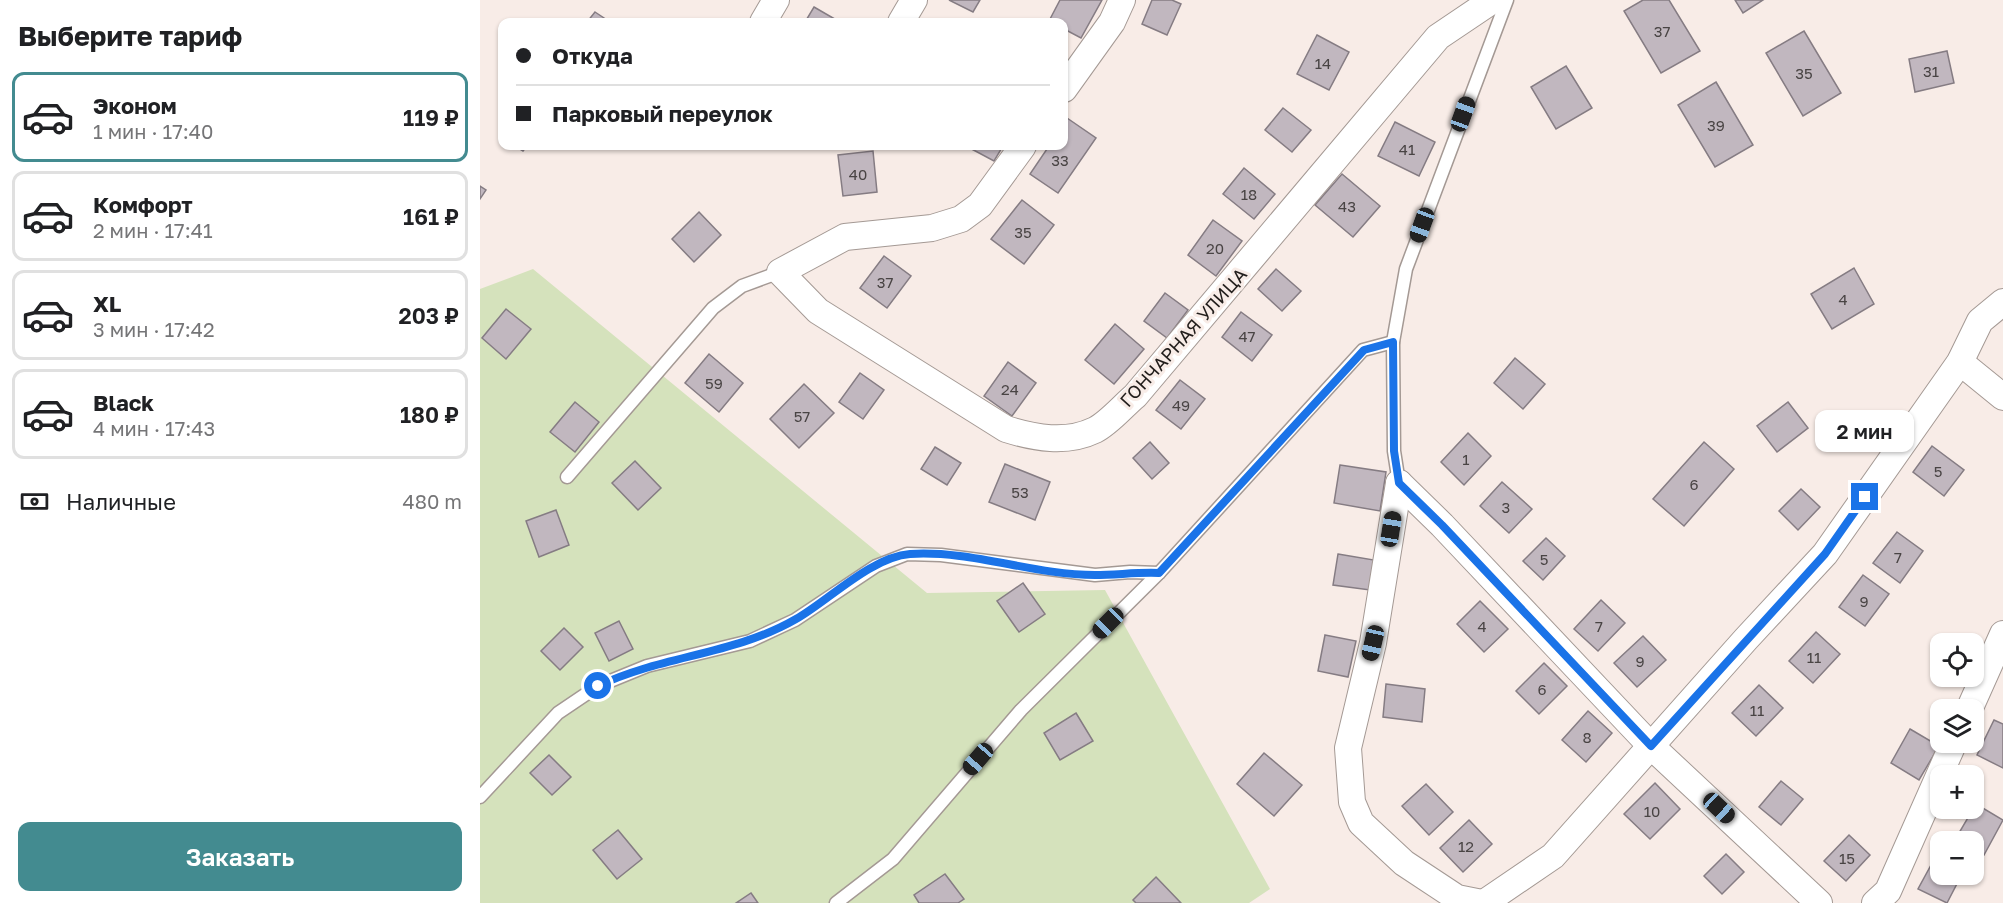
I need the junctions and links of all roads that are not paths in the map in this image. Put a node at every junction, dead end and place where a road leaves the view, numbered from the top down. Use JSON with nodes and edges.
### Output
{"nodes":[{"id":1,"x":776,"y":0,"type":"edge"},
{"id":2,"x":914,"y":0,"type":"edge"},
{"id":3,"x":1122,"y":0,"type":"edge"},
{"id":4,"x":1493,"y":0,"type":"edge"},
{"id":5,"x":1507,"y":0,"type":"edge"},
{"id":6,"x":765,"y":18,"type":"edge"},
{"id":7,"x":903,"y":18,"type":"edge"},
{"id":8,"x":1068,"y":83,"type":"edge"},
{"id":9,"x":1020,"y":150,"type":"edge"},
{"id":10,"x":780,"y":272,"type":"junction"},
{"id":11,"x":2003,"y":302,"type":"edge"},
{"id":12,"x":1393,"y":342,"type":"junction"},
{"id":13,"x":1960,"y":362,"type":"junction"},
{"id":14,"x":2003,"y":397,"type":"edge"},
{"id":15,"x":567,"y":477,"type":"dead end"},
{"id":16,"x":1399,"y":483,"type":"junction"},
{"id":17,"x":1159,"y":573,"type":"junction"},
{"id":18,"x":2003,"y":633,"type":"edge"},
{"id":19,"x":1974,"y":699,"type":"edge"},
{"id":20,"x":1651,"y":746,"type":"junction"},
{"id":21,"x":1949,"y":753,"type":"edge"},
{"id":22,"x":480,"y":797,"type":"edge"},
{"id":23,"x":1882,"y":897,"type":"edge"},
{"id":24,"x":836,"y":903,"type":"edge"},
{"id":25,"x":1483,"y":903,"type":"edge"},
{"id":26,"x":1819,"y":903,"type":"edge"}],
"edges":[{"from":1,"to":6,"type":"street"},
{"from":2,"to":7,"type":"street"},
{"from":3,"to":8,"type":"street"},
{"from":4,"to":10,"type":"street","name":"ГОНЧАРНАЯ УЛИЦА"},
{"from":5,"to":12,"type":"lane"},
{"from":9,"to":10,"type":"street"},
{"from":10,"to":15,"type":"lane"},
{"from":11,"to":13,"type":"street"},
{"from":12,"to":16,"type":"lane"},
{"from":12,"to":17,"type":"lane"},
{"from":13,"to":14,"type":"street"},
{"from":13,"to":20,"type":"street"},
{"from":16,"to":20,"type":"street"},
{"from":16,"to":25,"type":"street"},
{"from":17,"to":22,"type":"lane"},
{"from":17,"to":24,"type":"lane"},
{"from":18,"to":19,"type":"street"},
{"from":20,"to":25,"type":"street"},
{"from":20,"to":26,"type":"street"},
{"from":21,"to":23,"type":"street"}]}
